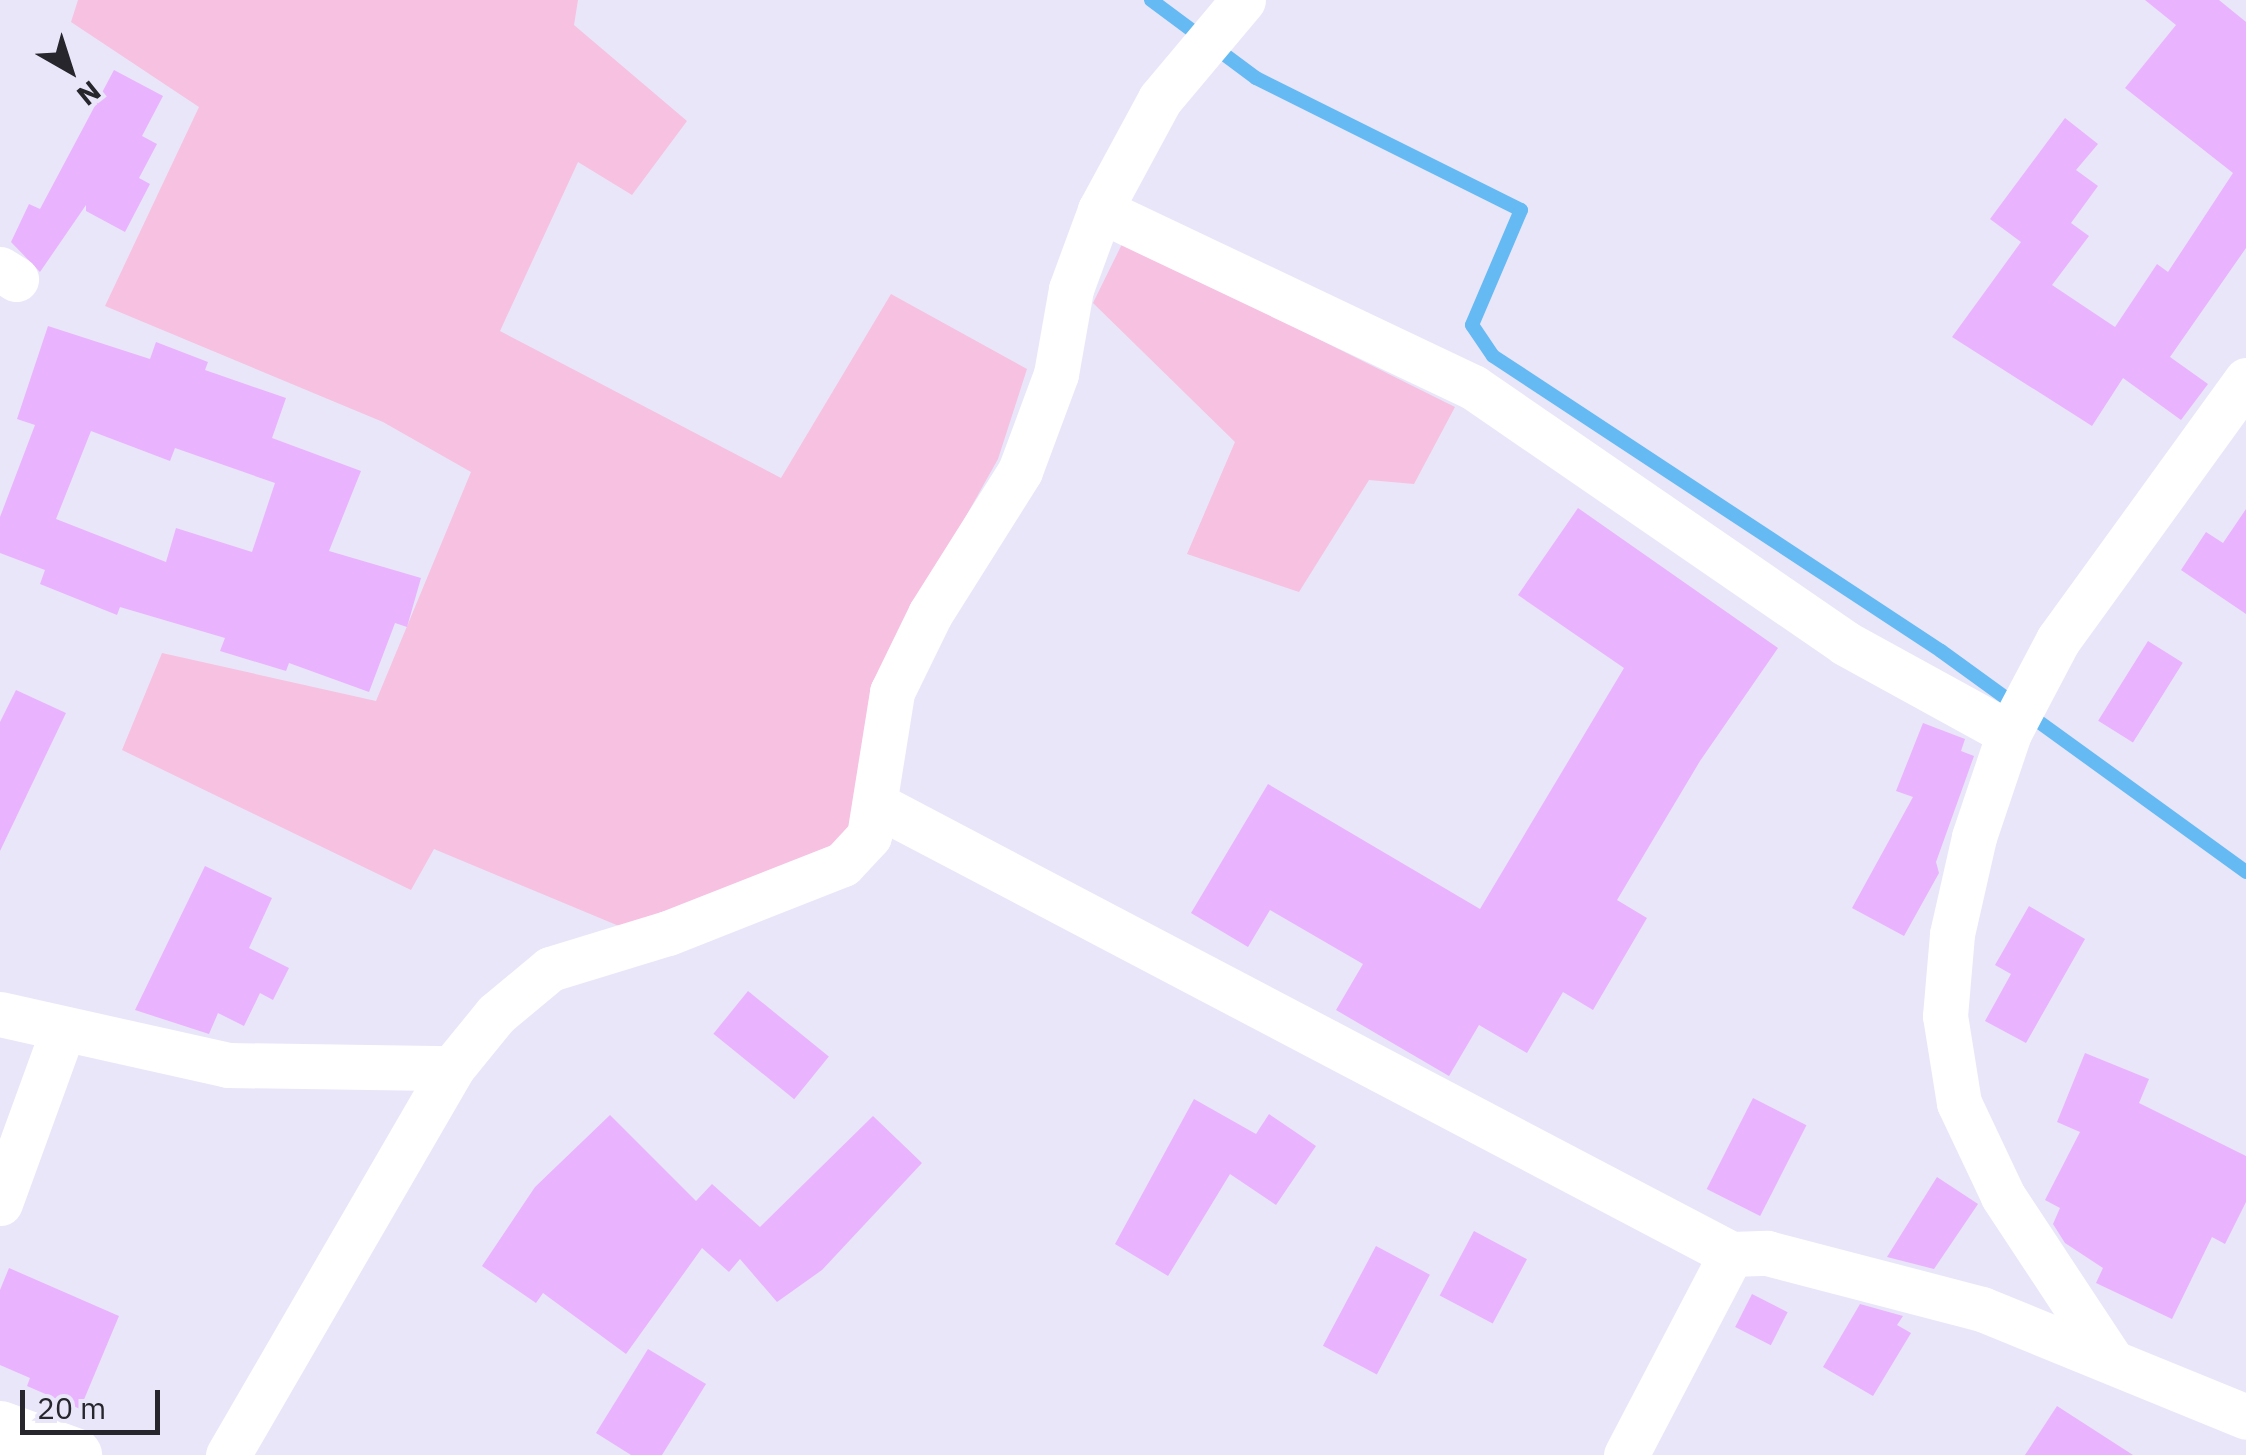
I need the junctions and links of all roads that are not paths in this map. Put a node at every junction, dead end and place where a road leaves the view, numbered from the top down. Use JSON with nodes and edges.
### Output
{"nodes":[{"id":1,"x":1243,"y":0,"type":"edge"},
{"id":2,"x":1100,"y":210,"type":"junction"},
{"id":3,"x":2246,"y":380,"type":"edge"},
{"id":4,"x":2008,"y":732,"type":"junction"},
{"id":5,"x":878,"y":804,"type":"junction"},
{"id":6,"x":0,"y":1014,"type":"edge"},
{"id":7,"x":62,"y":1033,"type":"junction"},
{"id":8,"x":452,"y":1068,"type":"junction"},
{"id":9,"x":0,"y":1202,"type":"edge"},
{"id":10,"x":1730,"y":1254,"type":"junction"},
{"id":11,"x":2109,"y":1358,"type":"junction"},
{"id":12,"x":2246,"y":1417,"type":"edge"},
{"id":13,"x":0,"y":1428,"type":"edge"},
{"id":14,"x":74,"y":1455,"type":"edge"},
{"id":15,"x":228,"y":1455,"type":"edge"},
{"id":16,"x":1626,"y":1455,"type":"edge"}],
"edges":[{"from":1,"to":2,"type":"street"},
{"from":2,"to":4,"type":"street"},
{"from":2,"to":5,"type":"street"},
{"from":3,"to":4,"type":"street"},
{"from":4,"to":11,"type":"street"},
{"from":5,"to":8,"type":"street"},
{"from":5,"to":10,"type":"street"},
{"from":6,"to":7,"type":"street"},
{"from":7,"to":8,"type":"street"},
{"from":7,"to":9,"type":"street"},
{"from":8,"to":15,"type":"street"},
{"from":10,"to":11,"type":"street"},
{"from":10,"to":16,"type":"street"},
{"from":11,"to":12,"type":"street"},
{"from":13,"to":14,"type":"street"}]}
